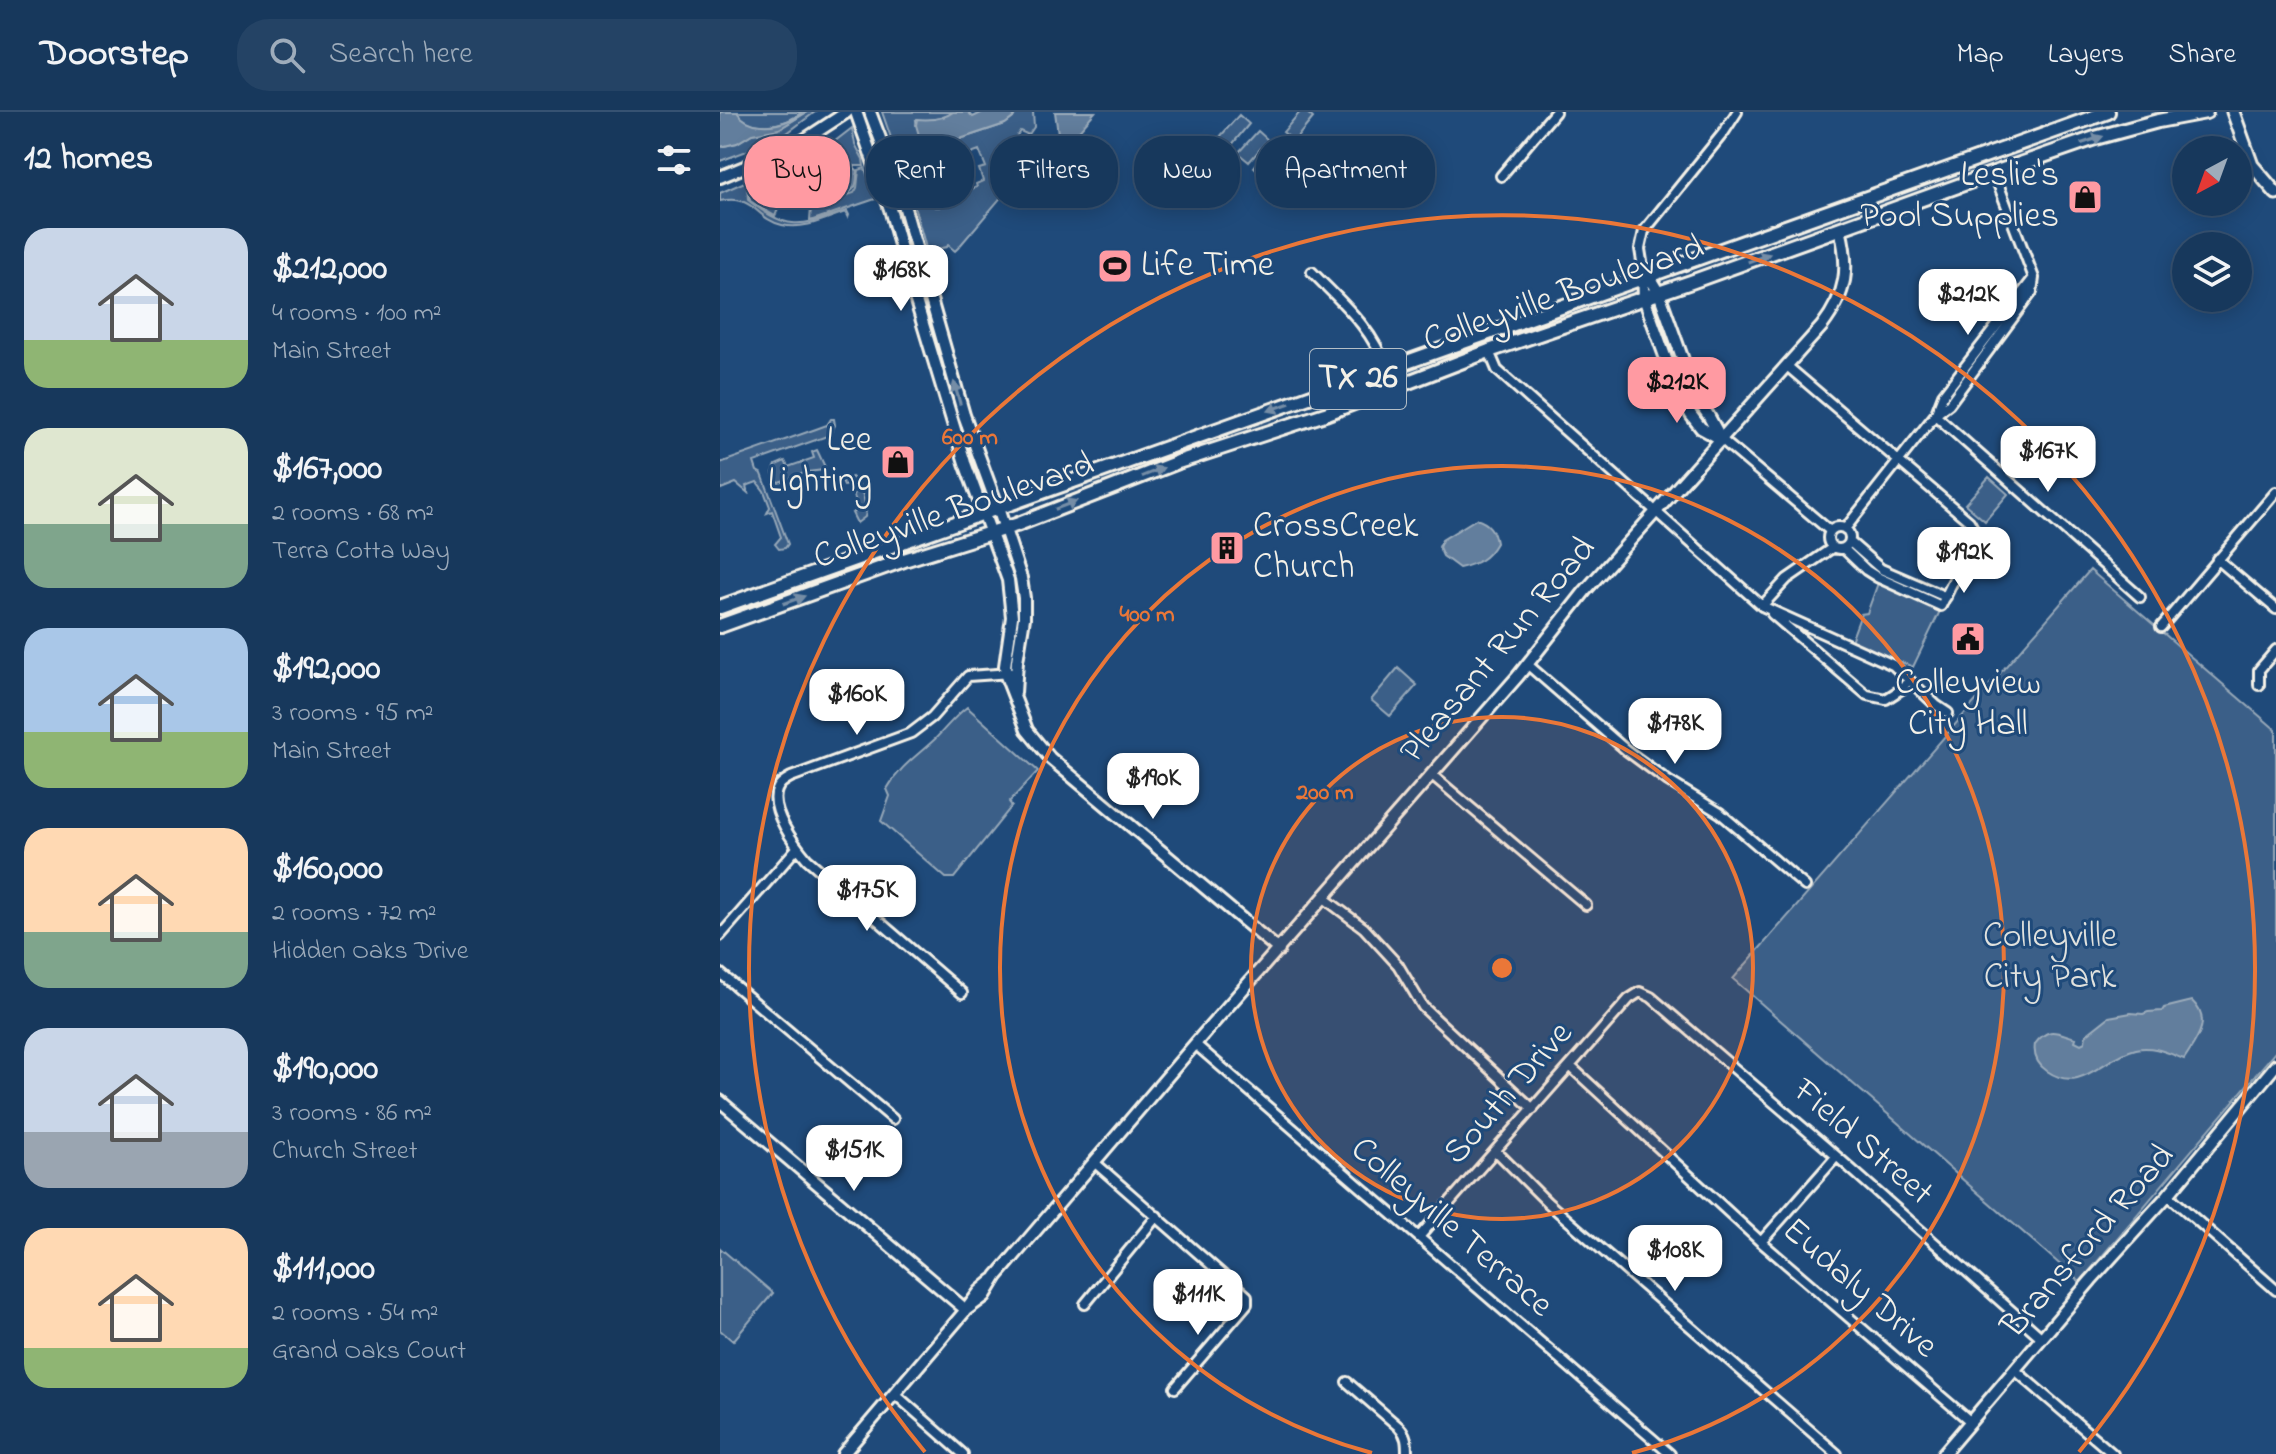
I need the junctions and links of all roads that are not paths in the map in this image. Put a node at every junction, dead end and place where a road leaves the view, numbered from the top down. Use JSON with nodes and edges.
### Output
{"nodes":[{"id":1,"x":847,"y":112,"type":"edge"},
{"id":2,"x":856,"y":112,"type":"edge"},
{"id":3,"x":870,"y":112,"type":"edge"},
{"id":4,"x":1555,"y":112,"type":"edge"},
{"id":5,"x":1737,"y":112,"type":"edge"},
{"id":6,"x":2206,"y":112,"type":"edge"},
{"id":7,"x":2233,"y":112,"type":"edge"},
{"id":8,"x":2100,"y":113,"type":"edge"},
{"id":9,"x":1994,"y":173,"type":"junction"},
{"id":10,"x":1501,"y":176,"type":"dead end"},
{"id":11,"x":720,"y":177,"type":"edge"},
{"id":12,"x":2276,"y":193,"type":"edge"},
{"id":13,"x":1840,"y":229,"type":"junction"},
{"id":14,"x":1312,"y":272,"type":"dead end"},
{"id":15,"x":924,"y":274,"type":"junction"},
{"id":16,"x":1645,"y":274,"type":"junction"},
{"id":17,"x":909,"y":278,"type":"junction"},
{"id":18,"x":1659,"y":293,"type":"junction"},
{"id":19,"x":1644,"y":298,"type":"junction"},
{"id":20,"x":1484,"y":334,"type":"junction"},
{"id":21,"x":1489,"y":351,"type":"junction"},
{"id":22,"x":950,"y":365,"type":"junction"},
{"id":23,"x":1787,"y":366,"type":"junction"},
{"id":24,"x":1386,"y":369,"type":"junction"},
{"id":25,"x":936,"y":370,"type":"junction"},
{"id":26,"x":1389,"y":390,"type":"junction"},
{"id":27,"x":1935,"y":415,"type":"junction"},
{"id":28,"x":1721,"y":439,"type":"junction"},
{"id":29,"x":1898,"y":461,"type":"junction"},
{"id":30,"x":2276,"y":492,"type":"edge"},
{"id":31,"x":998,"y":508,"type":"junction"},
{"id":32,"x":1657,"y":511,"type":"junction"},
{"id":33,"x":983,"y":512,"type":"junction"},
{"id":34,"x":1005,"y":529,"type":"junction"},
{"id":35,"x":1845,"y":529,"type":"junction"},
{"id":36,"x":1830,"y":531,"type":"junction"},
{"id":37,"x":990,"y":534,"type":"junction"},
{"id":38,"x":1847,"y":545,"type":"junction"},
{"id":39,"x":1832,"y":548,"type":"junction"},
{"id":40,"x":2217,"y":559,"type":"junction"},
{"id":41,"x":1946,"y":597,"type":"junction"},
{"id":42,"x":2140,"y":597,"type":"dead end"},
{"id":43,"x":1018,"y":603,"type":"junction"},
{"id":44,"x":1762,"y":606,"type":"junction"},
{"id":45,"x":720,"y":607,"type":"edge"},
{"id":46,"x":2276,"y":609,"type":"edge"},
{"id":47,"x":720,"y":626,"type":"edge"},
{"id":48,"x":2161,"y":627,"type":"dead end"},
{"id":49,"x":2276,"y":650,"type":"edge"},
{"id":50,"x":1527,"y":664,"type":"junction"},
{"id":51,"x":1011,"y":673,"type":"junction"},
{"id":52,"x":1909,"y":679,"type":"junction"},
{"id":53,"x":2259,"y":685,"type":"dead end"},
{"id":54,"x":1948,"y":713,"type":"dead end"},
{"id":55,"x":1432,"y":775,"type":"junction"},
{"id":56,"x":797,"y":848,"type":"junction"},
{"id":57,"x":1805,"y":886,"type":"dead end"},
{"id":58,"x":1324,"y":898,"type":"junction"},
{"id":59,"x":1586,"y":905,"type":"dead end"},
{"id":60,"x":720,"y":936,"type":"edge"},
{"id":61,"x":1279,"y":950,"type":"junction"},
{"id":62,"x":720,"y":973,"type":"edge"},
{"id":63,"x":962,"y":993,"type":"dead end"},
{"id":64,"x":1643,"y":993,"type":"joint"},
{"id":65,"x":1195,"y":1044,"type":"junction"},
{"id":66,"x":2276,"y":1065,"type":"edge"},
{"id":67,"x":1570,"y":1066,"type":"junction"},
{"id":68,"x":720,"y":1101,"type":"edge"},
{"id":69,"x":1533,"y":1109,"type":"junction"},
{"id":70,"x":893,"y":1119,"type":"dead end"},
{"id":71,"x":1496,"y":1151,"type":"junction"},
{"id":72,"x":1836,"y":1157,"type":"junction"},
{"id":73,"x":1094,"y":1162,"type":"junction"},
{"id":74,"x":2168,"y":1195,"type":"junction"},
{"id":75,"x":1157,"y":1216,"type":"junction"},
{"id":76,"x":1419,"y":1237,"type":"junction"},
{"id":77,"x":1761,"y":1242,"type":"junction"},
{"id":78,"x":2276,"y":1290,"type":"edge"},
{"id":79,"x":1085,"y":1304,"type":"dead end"},
{"id":80,"x":966,"y":1310,"type":"junction"},
{"id":81,"x":2042,"y":1338,"type":"junction"},
{"id":82,"x":2015,"y":1370,"type":"junction"},
{"id":83,"x":1347,"y":1382,"type":"dead end"},
{"id":84,"x":1175,"y":1388,"type":"dead end"},
{"id":85,"x":895,"y":1394,"type":"junction"},
{"id":86,"x":1971,"y":1422,"type":"junction"},
{"id":87,"x":843,"y":1454,"type":"edge"},
{"id":88,"x":963,"y":1454,"type":"edge"},
{"id":89,"x":1407,"y":1454,"type":"edge"},
{"id":90,"x":1670,"y":1454,"type":"edge"},
{"id":91,"x":1837,"y":1454,"type":"edge"},
{"id":92,"x":1943,"y":1454,"type":"edge"},
{"id":93,"x":2113,"y":1454,"type":"edge"}],
"edges":[{"from":1,"to":11,"type":"street"},
{"from":2,"to":17,"type":"street"},
{"from":3,"to":15,"type":"street"},
{"from":4,"to":10,"type":"street"},
{"from":5,"to":16,"type":"street"},
{"from":9,"to":6,"type":"main road","name":"Colleyville Boulevard","number":"TX 26","one_way":true},
{"from":7,"to":12,"type":"main road"},
{"from":8,"to":16,"type":"main road","name":"Colleyville Boulevard","number":"TX 26"},
{"from":9,"to":13,"type":"main road","name":"Colleyville Boulevard","number":"TX 26"},
{"from":9,"to":27,"type":"street"},
{"from":18,"to":13,"type":"main road","name":"Colleyville Boulevard","number":"TX 26","one_way":true},
{"from":13,"to":23,"type":"street","name":"Pleasant Run Road"},
{"from":14,"to":24,"type":"street"},
{"from":15,"to":17,"type":"street"},
{"from":15,"to":22,"type":"street"},
{"from":16,"to":18,"type":"street"},
{"from":16,"to":19,"type":"street"},
{"from":16,"to":20,"type":"main road","name":"Colleyville Boulevard","number":"TX 26"},
{"from":17,"to":25,"type":"street"},
{"from":18,"to":19,"type":"main road","name":"Colleyville Boulevard","number":"TX 26"},
{"from":18,"to":28,"type":"street"},
{"from":19,"to":21,"type":"main road","name":"Colleyville Boulevard","number":"TX 26"},
{"from":19,"to":28,"type":"street"},
{"from":20,"to":21,"type":"main road"},
{"from":20,"to":24,"type":"main road","name":"Colleyville Boulevard","number":"TX 26"},
{"from":21,"to":26,"type":"main road","name":"Colleyville Boulevard","number":"TX 26"},
{"from":21,"to":32,"type":"street"},
{"from":22,"to":25,"type":"street"},
{"from":31,"to":22,"type":"street","one_way":true},
{"from":23,"to":28,"type":"street","name":"Pleasant Run Road"},
{"from":23,"to":29,"type":"street"},
{"from":24,"to":26,"type":"main road"},
{"from":24,"to":31,"type":"main road","name":"Colleyville Boulevard","number":"TX 26","one_way":true},
{"from":25,"to":33,"type":"street"},
{"from":34,"to":26,"type":"main road","name":"Colleyville Boulevard","number":"TX 26","one_way":true},
{"from":27,"to":29,"type":"street"},
{"from":27,"to":42,"type":"street"},
{"from":28,"to":32,"type":"street","name":"Pleasant Run Road"},
{"from":28,"to":36,"type":"street"},
{"from":29,"to":35,"type":"street"},
{"from":29,"to":41,"type":"street"},
{"from":30,"to":40,"type":"street"},
{"from":31,"to":33,"type":"main road","name":"Colleyville Boulevard","number":"TX 26"},
{"from":31,"to":34,"type":"street"},
{"from":32,"to":44,"type":"street"},
{"from":32,"to":50,"type":"street","name":"Pleasant Run Road"},
{"from":33,"to":37,"type":"street"},
{"from":33,"to":45,"type":"main road","name":"Colleyville Boulevard","number":"TX 26"},
{"from":34,"to":37,"type":"main road","name":"Colleyville Boulevard","number":"TX 26"},
{"from":34,"to":43,"type":"street"},
{"from":35,"to":36,"type":"street"},
{"from":35,"to":38,"type":"street"},
{"from":36,"to":39,"type":"street"},
{"from":37,"to":43,"type":"street"},
{"from":47,"to":37,"type":"main road","name":"Colleyville Boulevard","number":"TX 26","one_way":true},
{"from":38,"to":39,"type":"street"},
{"from":38,"to":41,"type":"street"},
{"from":38,"to":41,"type":"street"},
{"from":39,"to":44,"type":"street"},
{"from":40,"to":46,"type":"street"},
{"from":40,"to":48,"type":"street"},
{"from":43,"to":51,"type":"street"},
{"from":44,"to":52,"type":"street"},
{"from":44,"to":52,"type":"street"},
{"from":49,"to":53,"type":"street"},
{"from":50,"to":55,"type":"street","name":"Pleasant Run Road"},
{"from":50,"to":57,"type":"street"},
{"from":51,"to":56,"type":"street"},
{"from":51,"to":61,"type":"street"},
{"from":52,"to":54,"type":"street"},
{"from":55,"to":58,"type":"street","name":"Pleasant Run Road"},
{"from":55,"to":59,"type":"street"},
{"from":56,"to":60,"type":"street"},
{"from":56,"to":63,"type":"street"},
{"from":58,"to":61,"type":"street","name":"Pleasant Run Road"},
{"from":58,"to":69,"type":"street"},
{"from":61,"to":65,"type":"street","name":"Pleasant Run Road"},
{"from":62,"to":70,"type":"street"},
{"from":64,"to":67,"type":"street","name":"South Drive"},
{"from":64,"to":72,"type":"street","name":"Field Street"},
{"from":65,"to":73,"type":"street","name":"Pleasant Run Road"},
{"from":65,"to":76,"type":"street","name":"Colleyville Terrace"},
{"from":66,"to":74,"type":"street","name":"Bransford Road"},
{"from":67,"to":69,"type":"street","name":"South Drive"},
{"from":67,"to":77,"type":"street","name":"Eudaly Drive"},
{"from":68,"to":80,"type":"street"},
{"from":69,"to":71,"type":"street","name":"South Drive"},
{"from":71,"to":76,"type":"street","name":"South Drive"},
{"from":71,"to":91,"type":"street"},
{"from":72,"to":77,"type":"street"},
{"from":72,"to":81,"type":"street","name":"Field Street"},
{"from":73,"to":75,"type":"street"},
{"from":73,"to":80,"type":"street","name":"Pleasant Run Road"},
{"from":74,"to":78,"type":"street"},
{"from":74,"to":81,"type":"street","name":"Bransford Road"},
{"from":75,"to":79,"type":"street"},
{"from":75,"to":84,"type":"street"},
{"from":76,"to":90,"type":"street","name":"Colleyville Terrace"},
{"from":77,"to":86,"type":"street","name":"Eudaly Drive"},
{"from":80,"to":85,"type":"street","name":"Pleasant Run Road"},
{"from":81,"to":82,"type":"street","name":"Bransford Road"},
{"from":82,"to":86,"type":"street","name":"Bransford Road"},
{"from":82,"to":93,"type":"street"},
{"from":83,"to":89,"type":"street"},
{"from":85,"to":87,"type":"street","name":"Pleasant Run Road"},
{"from":85,"to":88,"type":"street"},
{"from":86,"to":92,"type":"street","name":"Bransford Road"}]}
